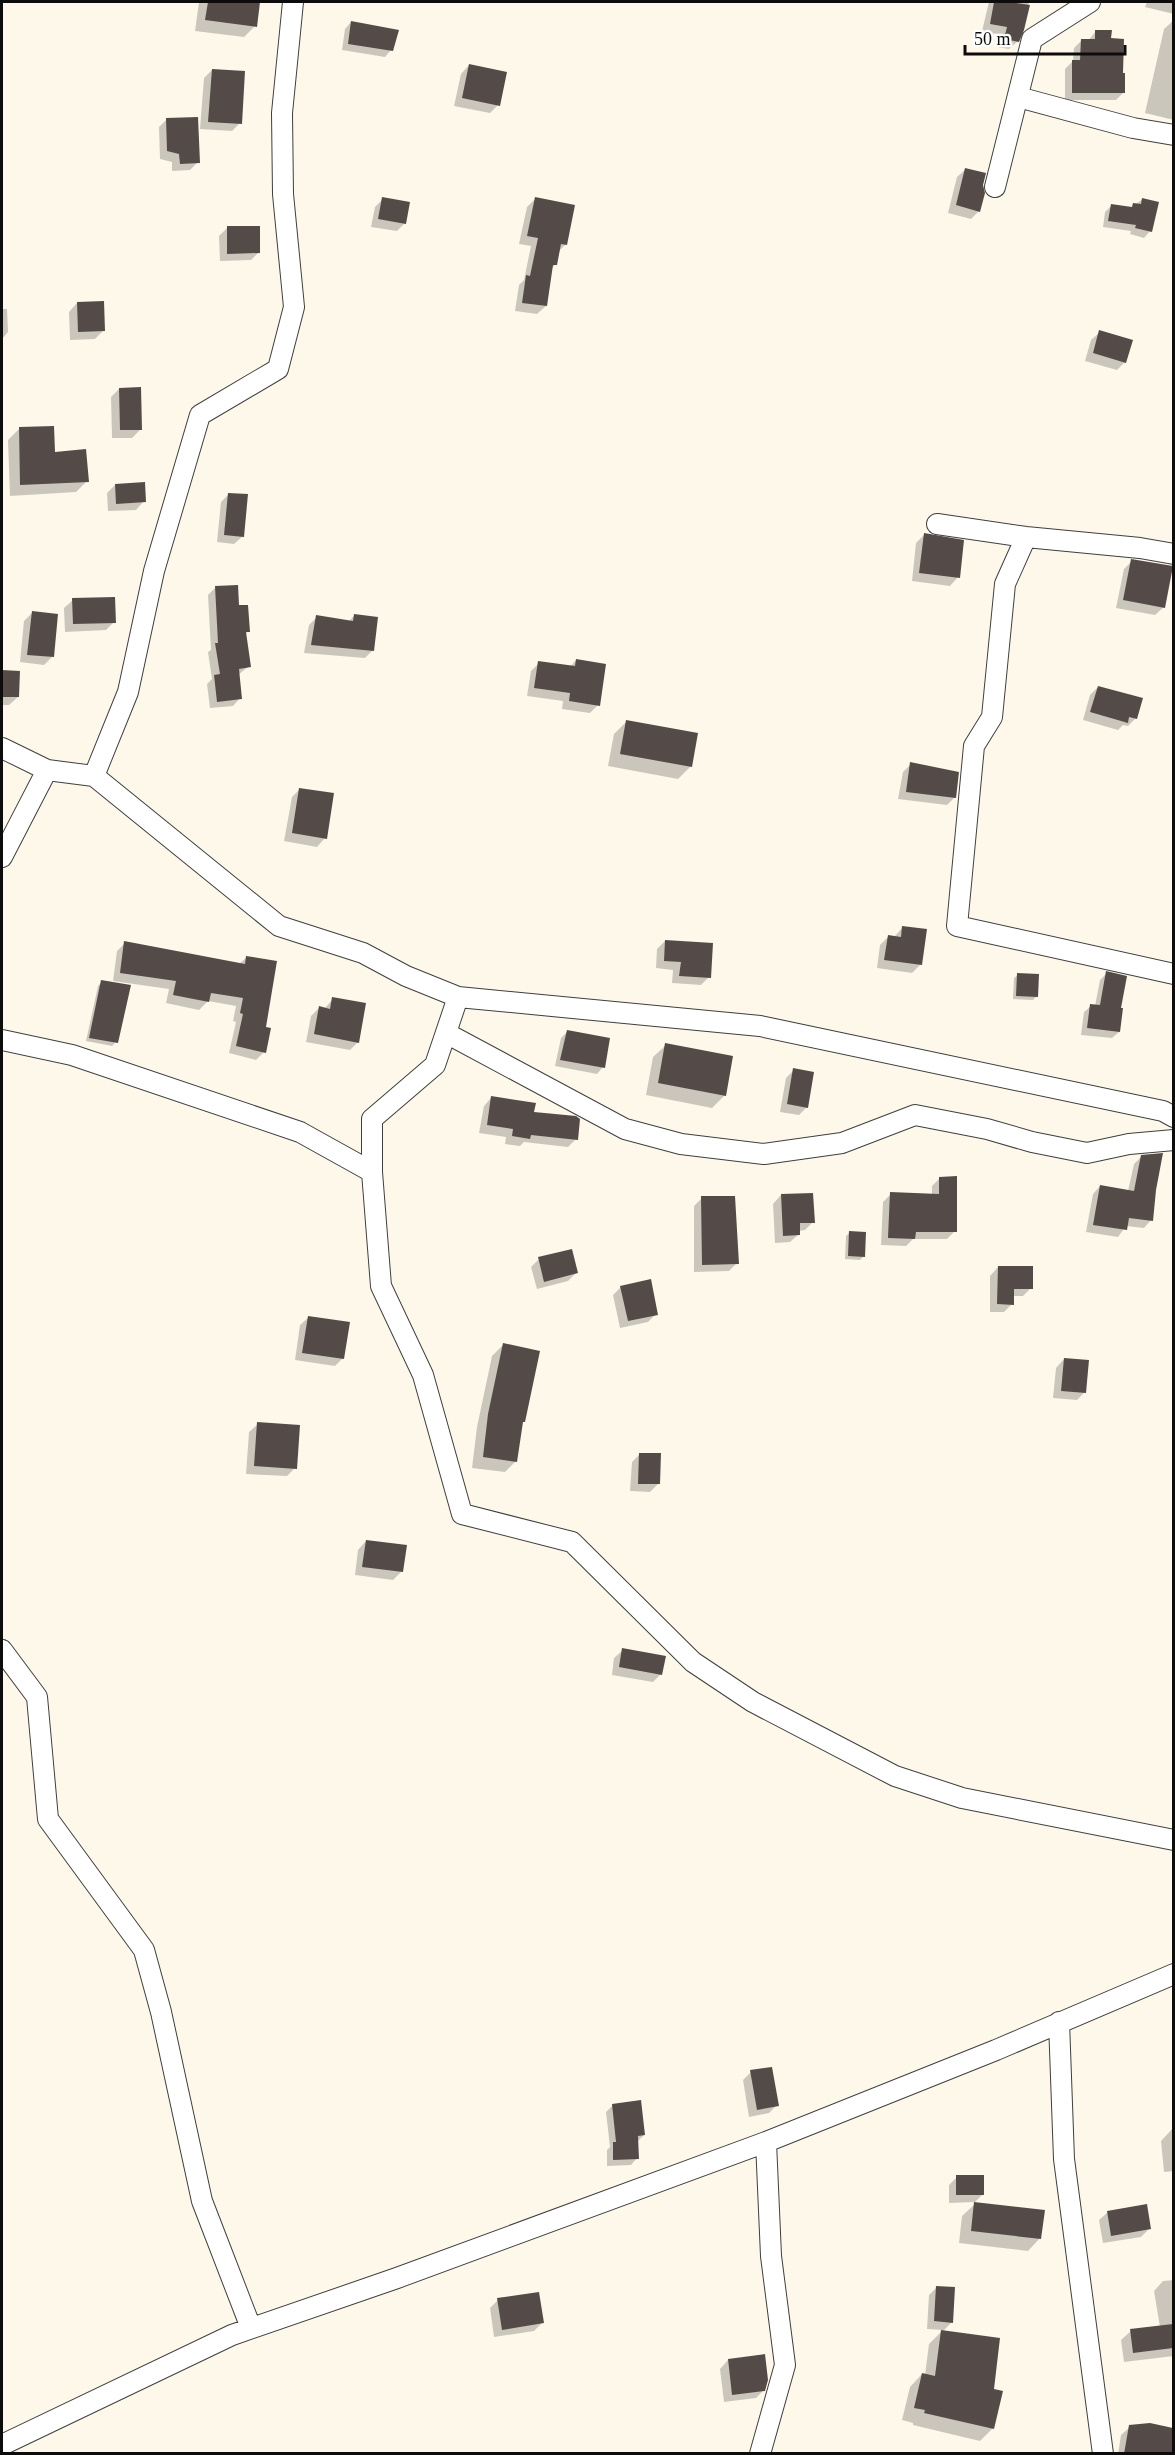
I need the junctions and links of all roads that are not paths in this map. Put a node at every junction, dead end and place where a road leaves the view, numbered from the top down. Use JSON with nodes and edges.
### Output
{"nodes":[{"id":1,"x":293,"y":2,"type":"edge"},
{"id":2,"x":1090,"y":2,"type":"edge"},
{"id":3,"x":1018,"y":97,"type":"junction"},
{"id":4,"x":1173,"y":135,"type":"edge"},
{"id":5,"x":995,"y":187,"type":"dead end"},
{"id":6,"x":937,"y":524,"type":"dead end"},
{"id":7,"x":1026,"y":537,"type":"junction"},
{"id":8,"x":1173,"y":554,"type":"edge"},
{"id":9,"x":2,"y":748,"type":"edge"},
{"id":10,"x":47,"y":771,"type":"junction"},
{"id":11,"x":94,"y":776,"type":"junction"},
{"id":12,"x":2,"y":856,"type":"edge"},
{"id":13,"x":1173,"y":974,"type":"edge"},
{"id":14,"x":458,"y":997,"type":"junction"},
{"id":15,"x":446,"y":1033,"type":"junction"},
{"id":16,"x":2,"y":1040,"type":"edge"},
{"id":17,"x":1173,"y":1117,"type":"edge"},
{"id":18,"x":1173,"y":1140,"type":"edge"},
{"id":19,"x":372,"y":1172,"type":"junction"},
{"id":20,"x":2,"y":1650,"type":"edge"},
{"id":21,"x":1173,"y":1840,"type":"edge"},
{"id":22,"x":1173,"y":1974,"type":"edge"},
{"id":23,"x":1059,"y":2022,"type":"junction"},
{"id":24,"x":766,"y":2142,"type":"junction"},
{"id":25,"x":251,"y":2328,"type":"junction"},
{"id":26,"x":2,"y":2445,"type":"edge"},
{"id":27,"x":760,"y":2454,"type":"edge"},
{"id":28,"x":1103,"y":2454,"type":"edge"}],
"edges":[{"from":1,"to":11,"type":"street"},
{"from":2,"to":3,"type":"street"},
{"from":3,"to":4,"type":"street"},
{"from":3,"to":5,"type":"street"},
{"from":6,"to":7,"type":"street"},
{"from":7,"to":8,"type":"street"},
{"from":7,"to":13,"type":"street"},
{"from":9,"to":10,"type":"street"},
{"from":10,"to":11,"type":"street"},
{"from":10,"to":12,"type":"street"},
{"from":11,"to":14,"type":"street"},
{"from":14,"to":15,"type":"street"},
{"from":14,"to":17,"type":"street"},
{"from":15,"to":18,"type":"street"},
{"from":15,"to":19,"type":"street"},
{"from":16,"to":19,"type":"street"},
{"from":19,"to":21,"type":"street"},
{"from":20,"to":25,"type":"street"},
{"from":22,"to":23,"type":"street"},
{"from":23,"to":24,"type":"street"},
{"from":23,"to":28,"type":"street"},
{"from":24,"to":25,"type":"street"},
{"from":24,"to":27,"type":"street"},
{"from":25,"to":26,"type":"street"}]}
